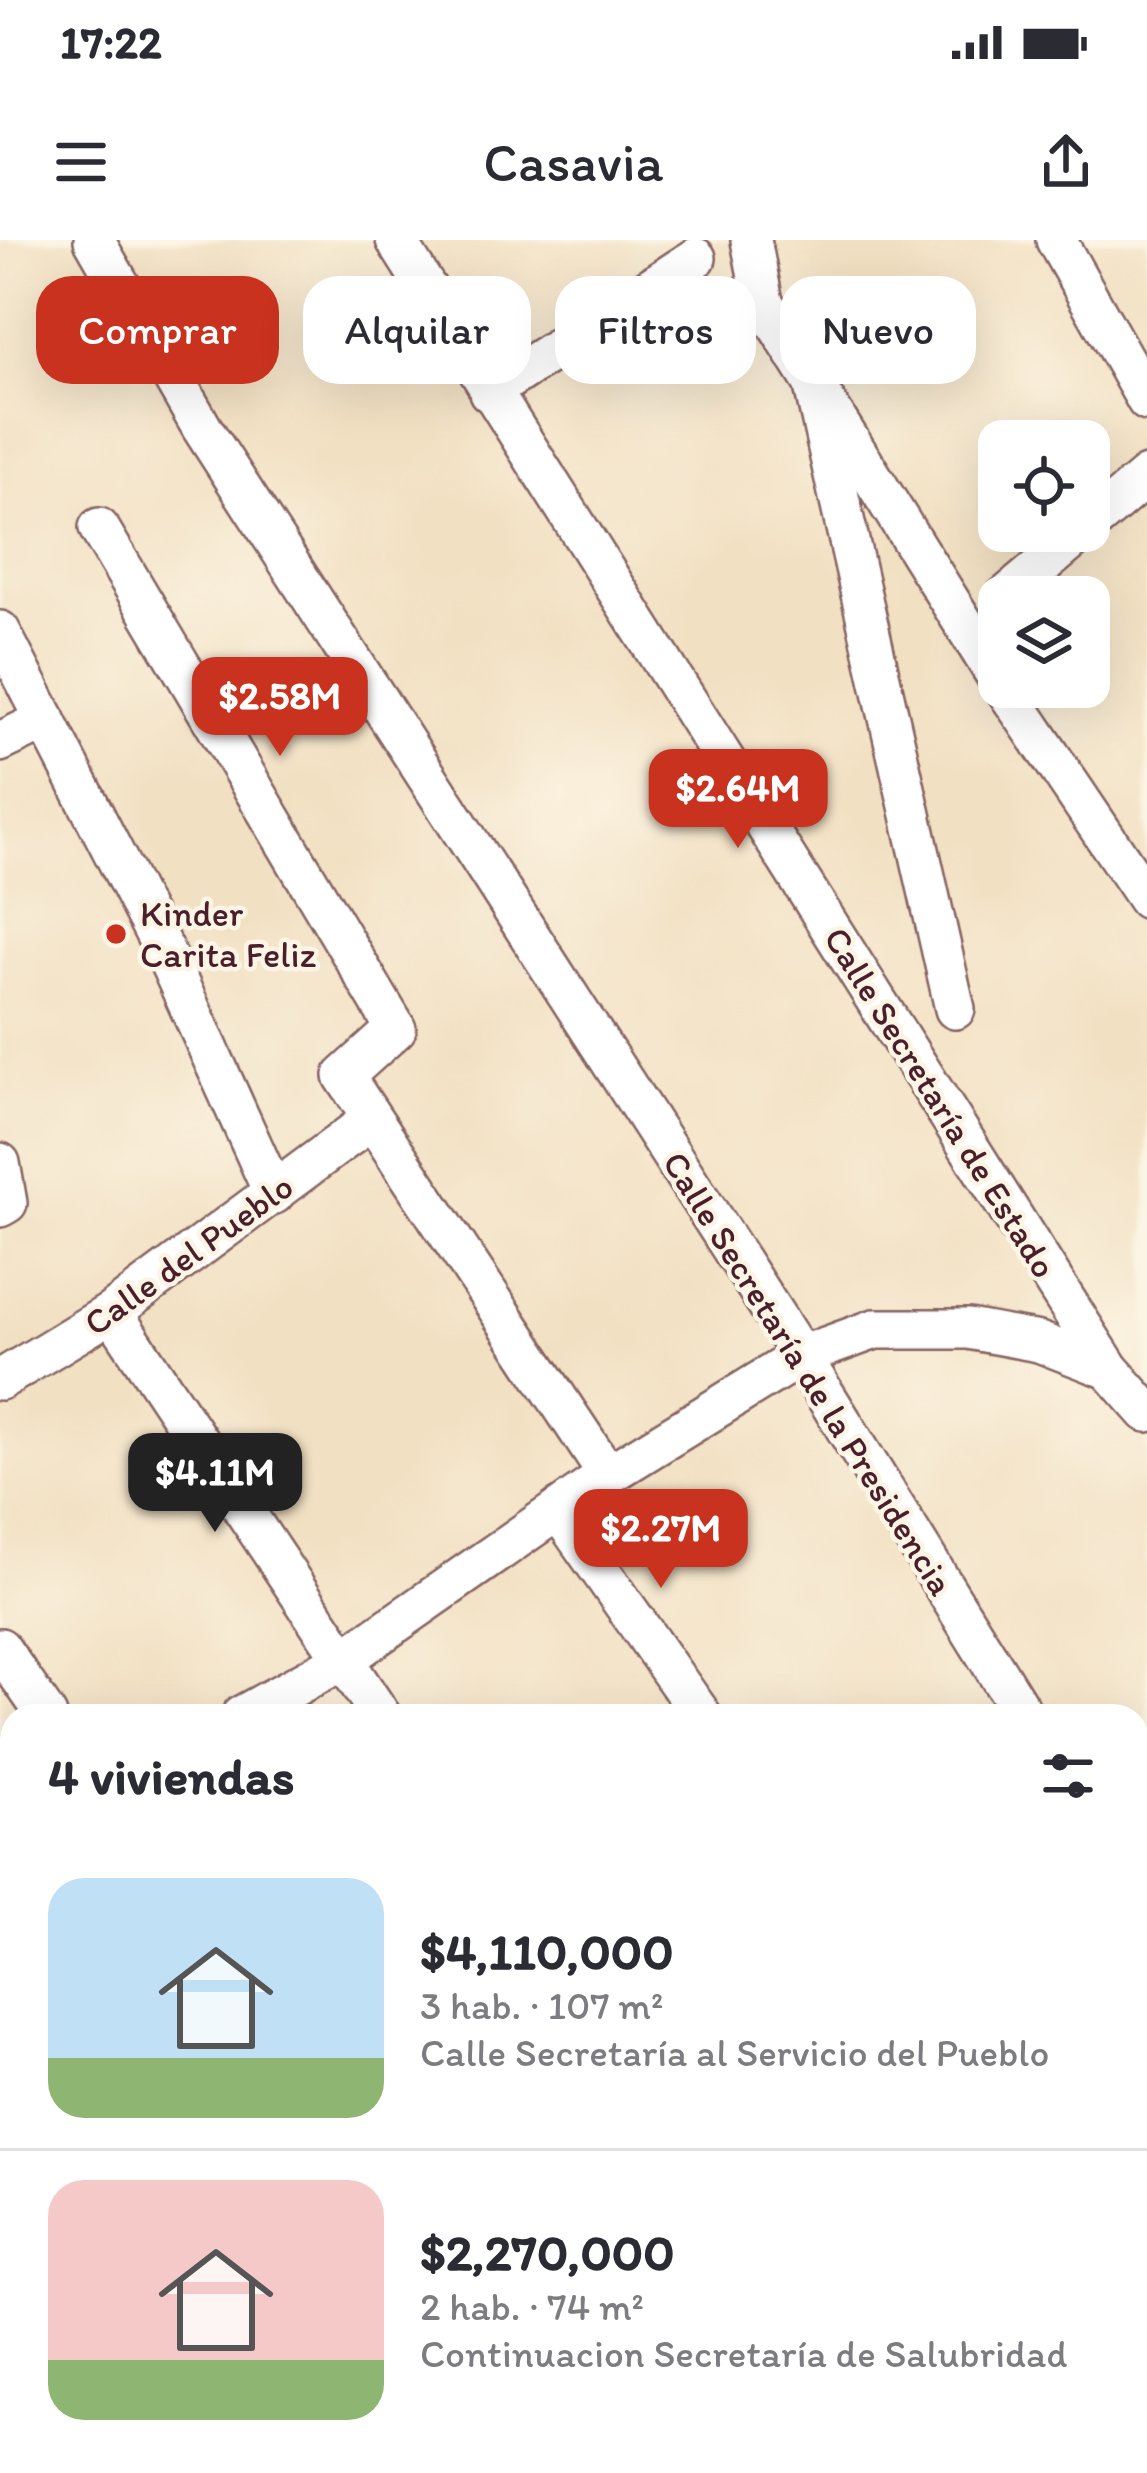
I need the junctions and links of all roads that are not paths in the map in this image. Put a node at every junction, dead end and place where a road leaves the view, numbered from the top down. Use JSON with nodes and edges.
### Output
{"nodes":[{"id":1,"x":94,"y":240,"type":"edge"},
{"id":2,"x":396,"y":240,"type":"edge"},
{"id":3,"x":751,"y":240,"type":"edge"},
{"id":4,"x":1056,"y":240,"type":"edge"},
{"id":5,"x":690,"y":249,"type":"edge"},
{"id":6,"x":763,"y":302,"type":"junction"},
{"id":7,"x":815,"y":391,"type":"junction"},
{"id":8,"x":489,"y":392,"type":"junction"},
{"id":9,"x":1147,"y":401,"type":"edge"},
{"id":10,"x":1147,"y":476,"type":"edge"},
{"id":11,"x":1110,"y":508,"type":"edge"},
{"id":12,"x":99,"y":528,"type":"dead end"},
{"id":13,"x":1058,"y":552,"type":"edge"},
{"id":14,"x":1030,"y":576,"type":"edge"},
{"id":15,"x":978,"y":621,"type":"edge"},
{"id":16,"x":0,"y":631,"type":"edge"},
{"id":17,"x":966,"y":631,"type":"junction"},
{"id":18,"x":978,"y":649,"type":"edge"},
{"id":19,"x":1018,"y":708,"type":"edge"},
{"id":20,"x":46,"y":719,"type":"junction"},
{"id":21,"x":0,"y":742,"type":"edge"},
{"id":22,"x":1147,"y":899,"type":"edge"},
{"id":23,"x":955,"y":1009,"type":"dead end"},
{"id":24,"x":370,"y":1120,"type":"junction"},
{"id":25,"x":0,"y":1163,"type":"edge"},
{"id":26,"x":274,"y":1194,"type":"junction"},
{"id":27,"x":0,"y":1207,"type":"edge"},
{"id":28,"x":112,"y":1312,"type":"junction"},
{"id":29,"x":801,"y":1356,"type":"junction"},
{"id":30,"x":1109,"y":1370,"type":"junction"},
{"id":31,"x":0,"y":1380,"type":"edge"},
{"id":32,"x":1147,"y":1412,"type":"edge"},
{"id":33,"x":608,"y":1475,"type":"junction"},
{"id":34,"x":558,"y":1510,"type":"junction"},
{"id":35,"x":0,"y":1648,"type":"edge"},
{"id":36,"x":343,"y":1660,"type":"junction"},
{"id":37,"x":39,"y":1704,"type":"edge"},
{"id":38,"x":263,"y":1704,"type":"edge"},
{"id":39,"x":373,"y":1704,"type":"edge"},
{"id":40,"x":694,"y":1704,"type":"edge"},
{"id":41,"x":1017,"y":1704,"type":"edge"}],
"edges":[{"from":1,"to":29,"type":"street","name":"Calle Secretaría de la Presidencia"},
{"from":2,"to":8,"type":"street","name":"Calle Secretaría de Estado"},
{"from":3,"to":6,"type":"street"},
{"from":4,"to":9,"type":"street"},
{"from":5,"to":6,"type":"street"},
{"from":5,"to":8,"type":"street"},
{"from":6,"to":7,"type":"street"},
{"from":7,"to":17,"type":"street"},
{"from":7,"to":23,"type":"street"},
{"from":8,"to":30,"type":"street","name":"Calle Secretaría de Estado"},
{"from":10,"to":11,"type":"street"},
{"from":12,"to":24,"type":"street"},
{"from":13,"to":14,"type":"street"},
{"from":15,"to":17,"type":"street"},
{"from":16,"to":20,"type":"street"},
{"from":17,"to":18,"type":"street"},
{"from":19,"to":22,"type":"street"},
{"from":20,"to":21,"type":"street"},
{"from":20,"to":26,"type":"street"},
{"from":24,"to":26,"type":"street","name":"Calle del Pueblo"},
{"from":24,"to":33,"type":"street"},
{"from":25,"to":27,"type":"street"},
{"from":26,"to":28,"type":"street","name":"Calle del Pueblo"},
{"from":28,"to":31,"type":"street","name":"Calle del Pueblo"},
{"from":28,"to":36,"type":"street"},
{"from":29,"to":30,"type":"street"},
{"from":29,"to":33,"type":"street"},
{"from":29,"to":41,"type":"street","name":"Calle Secretaría de la Presidencia"},
{"from":30,"to":32,"type":"street","name":"Calle Secretaría de Estado"},
{"from":33,"to":34,"type":"street"},
{"from":34,"to":36,"type":"street"},
{"from":34,"to":40,"type":"street"},
{"from":35,"to":37,"type":"street"},
{"from":36,"to":38,"type":"street"},
{"from":36,"to":39,"type":"street"}]}
